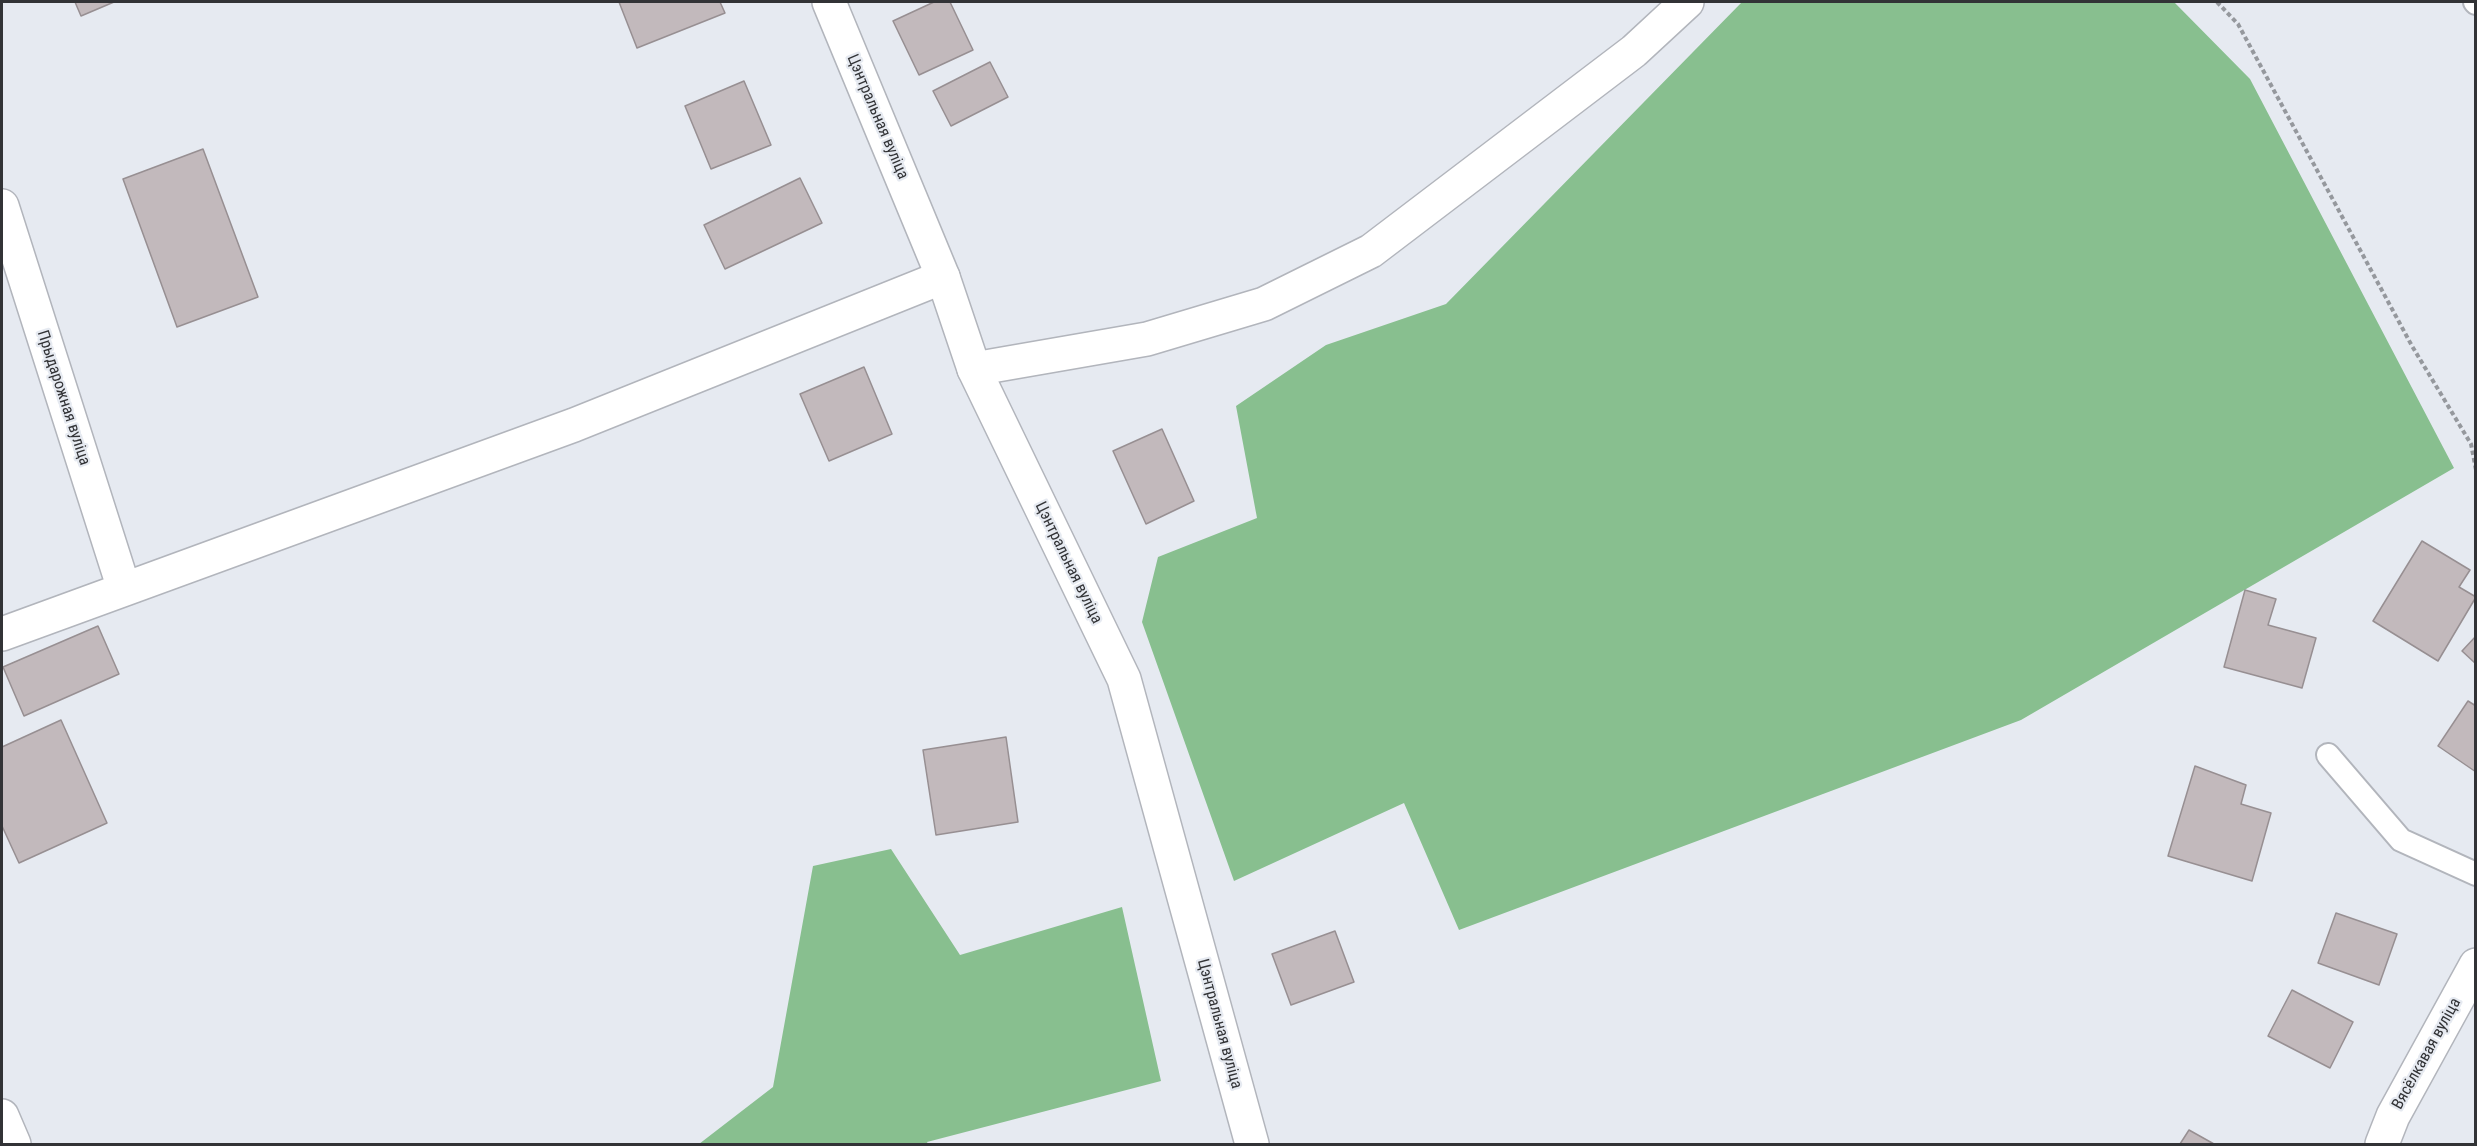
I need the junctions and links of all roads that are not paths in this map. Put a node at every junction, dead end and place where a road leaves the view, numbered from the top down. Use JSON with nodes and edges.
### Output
{"nodes":[{"id":1,"x":829,"y":2,"type":"edge"},
{"id":2,"x":1688,"y":2,"type":"edge"},
{"id":3,"x":2,"y":206,"type":"edge"},
{"id":4,"x":943,"y":277,"type":"junction"},
{"id":5,"x":974,"y":369,"type":"junction"},
{"id":6,"x":124,"y":589,"type":"junction"},
{"id":7,"x":2,"y":634,"type":"edge"},
{"id":8,"x":2328,"y":755,"type":"dead end"},
{"id":9,"x":2475,"y":874,"type":"edge"},
{"id":10,"x":2475,"y":965,"type":"edge"},
{"id":11,"x":2,"y":1116,"type":"edge"},
{"id":12,"x":14,"y":1144,"type":"edge"},
{"id":13,"x":1252,"y":1144,"type":"edge"},
{"id":14,"x":2382,"y":1144,"type":"edge"}],
"edges":[{"from":1,"to":4,"type":"street","name":"Цэнтральная вуліца"},
{"from":2,"to":5,"type":"street"},
{"from":3,"to":6,"type":"street","name":"Прыдарожная вуліца"},
{"from":4,"to":5,"type":"street","name":"Цэнтральная вуліца"},
{"from":4,"to":6,"type":"street"},
{"from":5,"to":13,"type":"street","name":"Цэнтральная вуліца"},
{"from":6,"to":7,"type":"street"},
{"from":8,"to":9,"type":"lane"},
{"from":10,"to":14,"type":"street","name":"Вясёлкавая вуліца"},
{"from":11,"to":12,"type":"street"}]}
